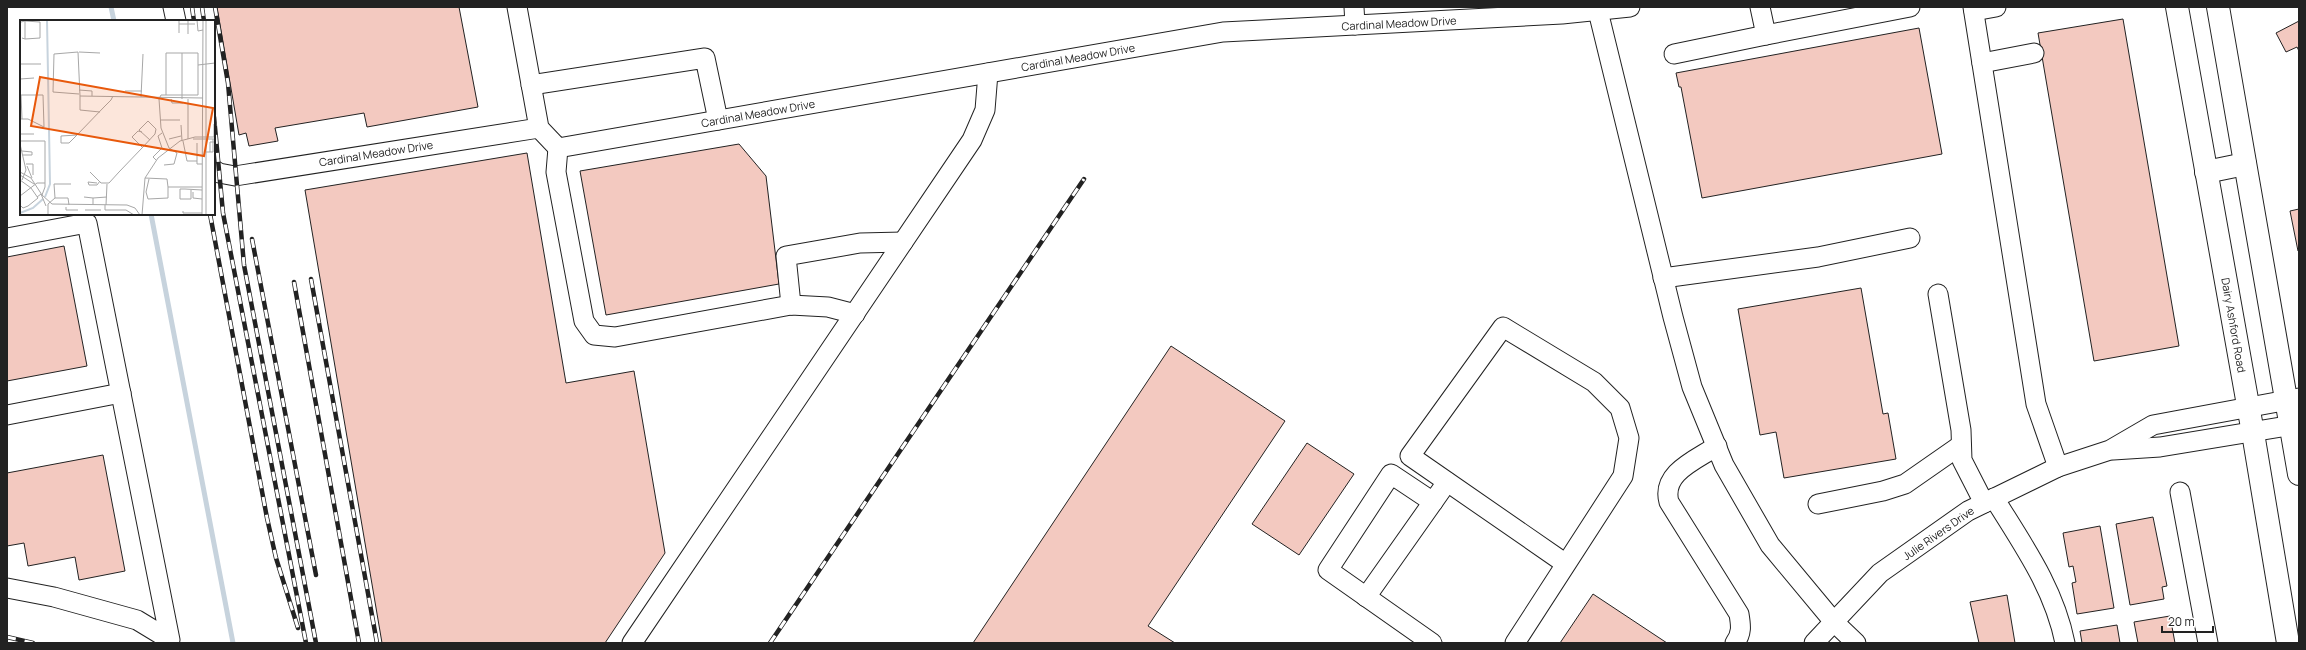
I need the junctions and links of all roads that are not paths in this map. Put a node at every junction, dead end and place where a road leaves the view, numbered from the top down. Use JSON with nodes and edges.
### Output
{"nodes":[{"id":1,"x":173,"y":7,"type":"edge"},
{"id":2,"x":517,"y":7,"type":"edge"},
{"id":3,"x":1630,"y":7,"type":"edge"},
{"id":4,"x":1760,"y":7,"type":"edge"},
{"id":5,"x":1910,"y":7,"type":"edge"},
{"id":6,"x":1996,"y":7,"type":"edge"},
{"id":7,"x":2177,"y":7,"type":"edge"},
{"id":8,"x":2218,"y":7,"type":"edge"},
{"id":9,"x":1597,"y":9,"type":"edge"},
{"id":10,"x":1974,"y":9,"type":"edge"},
{"id":11,"x":1354,"y":16,"type":"edge"},
{"id":12,"x":176,"y":20,"type":"edge"},
{"id":13,"x":1766,"y":35,"type":"junction"},
{"id":14,"x":2034,"y":53,"type":"dead end"},
{"id":15,"x":1674,"y":54,"type":"dead end"},
{"id":16,"x":1982,"y":63,"type":"junction"},
{"id":17,"x":988,"y":73,"type":"junction"},
{"id":18,"x":531,"y":85,"type":"junction"},
{"id":19,"x":718,"y":120,"type":"junction"},
{"id":20,"x":539,"y":128,"type":"junction"},
{"id":21,"x":558,"y":148,"type":"junction"},
{"id":22,"x":2245,"y":164,"type":"junction"},
{"id":23,"x":215,"y":171,"type":"edge"},
{"id":24,"x":2206,"y":172,"type":"junction"},
{"id":25,"x":7,"y":238,"type":"edge"},
{"id":26,"x":1910,"y":238,"type":"dead end"},
{"id":27,"x":903,"y":242,"type":"junction"},
{"id":28,"x":1663,"y":278,"type":"junction"},
{"id":29,"x":1938,"y":294,"type":"dead end"},
{"id":30,"x":791,"y":305,"type":"junction"},
{"id":31,"x":854,"y":314,"type":"junction"},
{"id":32,"x":121,"y":393,"type":"junction"},
{"id":33,"x":2292,"y":400,"type":"edge"},
{"id":34,"x":2248,"y":407,"type":"junction"},
{"id":35,"x":7,"y":415,"type":"edge"},
{"id":36,"x":2295,"y":425,"type":"edge"},
{"id":37,"x":2253,"y":433,"type":"junction"},
{"id":38,"x":1961,"y":445,"type":"junction"},
{"id":39,"x":1717,"y":446,"type":"junction"},
{"id":40,"x":2110,"y":450,"type":"junction"},
{"id":41,"x":2058,"y":467,"type":"junction"},
{"id":42,"x":2299,"y":474,"type":"edge"},
{"id":43,"x":1447,"y":482,"type":"junction"},
{"id":44,"x":2180,"y":492,"type":"dead end"},
{"id":45,"x":1989,"y":500,"type":"junction"},
{"id":46,"x":1433,"y":502,"type":"junction"},
{"id":47,"x":1818,"y":504,"type":"dead end"},
{"id":48,"x":1566,"y":564,"type":"junction"},
{"id":49,"x":7,"y":588,"type":"edge"},
{"id":50,"x":1366,"y":597,"type":"junction"},
{"id":51,"x":1834,"y":622,"type":"junction"},
{"id":52,"x":632,"y":643,"type":"edge"},
{"id":53,"x":1432,"y":643,"type":"edge"},
{"id":54,"x":1515,"y":643,"type":"edge"},
{"id":55,"x":1735,"y":643,"type":"edge"},
{"id":56,"x":1814,"y":643,"type":"edge"},
{"id":57,"x":1856,"y":643,"type":"edge"},
{"id":58,"x":2065,"y":643,"type":"edge"},
{"id":59,"x":2208,"y":643,"type":"edge"},
{"id":60,"x":2288,"y":643,"type":"edge"}],
"edges":[{"from":1,"to":12,"type":"street"},
{"from":2,"to":18,"type":"street"},
{"from":3,"to":9,"type":"street","name":"Cardinal Meadow Drive"},
{"from":4,"to":13,"type":"street"},
{"from":5,"to":13,"type":"street"},
{"from":6,"to":10,"type":"street"},
{"from":7,"to":24,"type":"main road","name":"Dairy Ashford Road"},
{"from":8,"to":22,"type":"main road"},
{"from":9,"to":11,"type":"street","name":"Cardinal Meadow Drive"},
{"from":9,"to":28,"type":"street"},
{"from":10,"to":16,"type":"street"},
{"from":11,"to":17,"type":"street","name":"Cardinal Meadow Drive"},
{"from":13,"to":15,"type":"street"},
{"from":14,"to":16,"type":"street"},
{"from":16,"to":41,"type":"street"},
{"from":17,"to":19,"type":"street","name":"Cardinal Meadow Drive"},
{"from":17,"to":27,"type":"street"},
{"from":18,"to":19,"type":"street"},
{"from":18,"to":20,"type":"street"},
{"from":19,"to":21,"type":"street","name":"Cardinal Meadow Drive"},
{"from":20,"to":21,"type":"street"},
{"from":20,"to":23,"type":"street","name":"Cardinal Meadow Drive"},
{"from":21,"to":30,"type":"street"},
{"from":22,"to":24,"type":"main road"},
{"from":22,"to":33,"type":"main road"},
{"from":24,"to":34,"type":"main road","name":"Dairy Ashford Road"},
{"from":25,"to":32,"type":"street"},
{"from":26,"to":28,"type":"street"},
{"from":27,"to":30,"type":"street"},
{"from":27,"to":31,"type":"street"},
{"from":28,"to":39,"type":"street"},
{"from":29,"to":38,"type":"street"},
{"from":30,"to":31,"type":"street"},
{"from":31,"to":52,"type":"street"},
{"from":32,"to":35,"type":"street"},
{"from":32,"to":49,"type":"street"},
{"from":33,"to":34,"type":"street","name":"Julie Rivers Drive"},
{"from":33,"to":36,"type":"main road"},
{"from":34,"to":37,"type":"main road","name":"Dairy Ashford Road"},
{"from":34,"to":40,"type":"street","name":"Julie Rivers Drive"},
{"from":36,"to":37,"type":"street","name":"Julie Rivers Drive"},
{"from":36,"to":42,"type":"main road"},
{"from":37,"to":40,"type":"street","name":"Julie Rivers Drive"},
{"from":37,"to":60,"type":"main road","name":"Dairy Ashford Road"},
{"from":38,"to":45,"type":"street"},
{"from":38,"to":47,"type":"street"},
{"from":39,"to":51,"type":"street"},
{"from":39,"to":55,"type":"street"},
{"from":40,"to":41,"type":"street","name":"Julie Rivers Drive"},
{"from":41,"to":45,"type":"street","name":"Julie Rivers Drive"},
{"from":43,"to":46,"type":"street"},
{"from":43,"to":48,"type":"street"},
{"from":43,"to":48,"type":"street"},
{"from":44,"to":59,"type":"street"},
{"from":45,"to":51,"type":"street","name":"Julie Rivers Drive"},
{"from":45,"to":58,"type":"street"},
{"from":46,"to":50,"type":"street"},
{"from":46,"to":50,"type":"street"},
{"from":48,"to":54,"type":"street"},
{"from":50,"to":53,"type":"street"},
{"from":51,"to":56,"type":"street","name":"Julie Rivers Drive"},
{"from":51,"to":57,"type":"street"}]}
